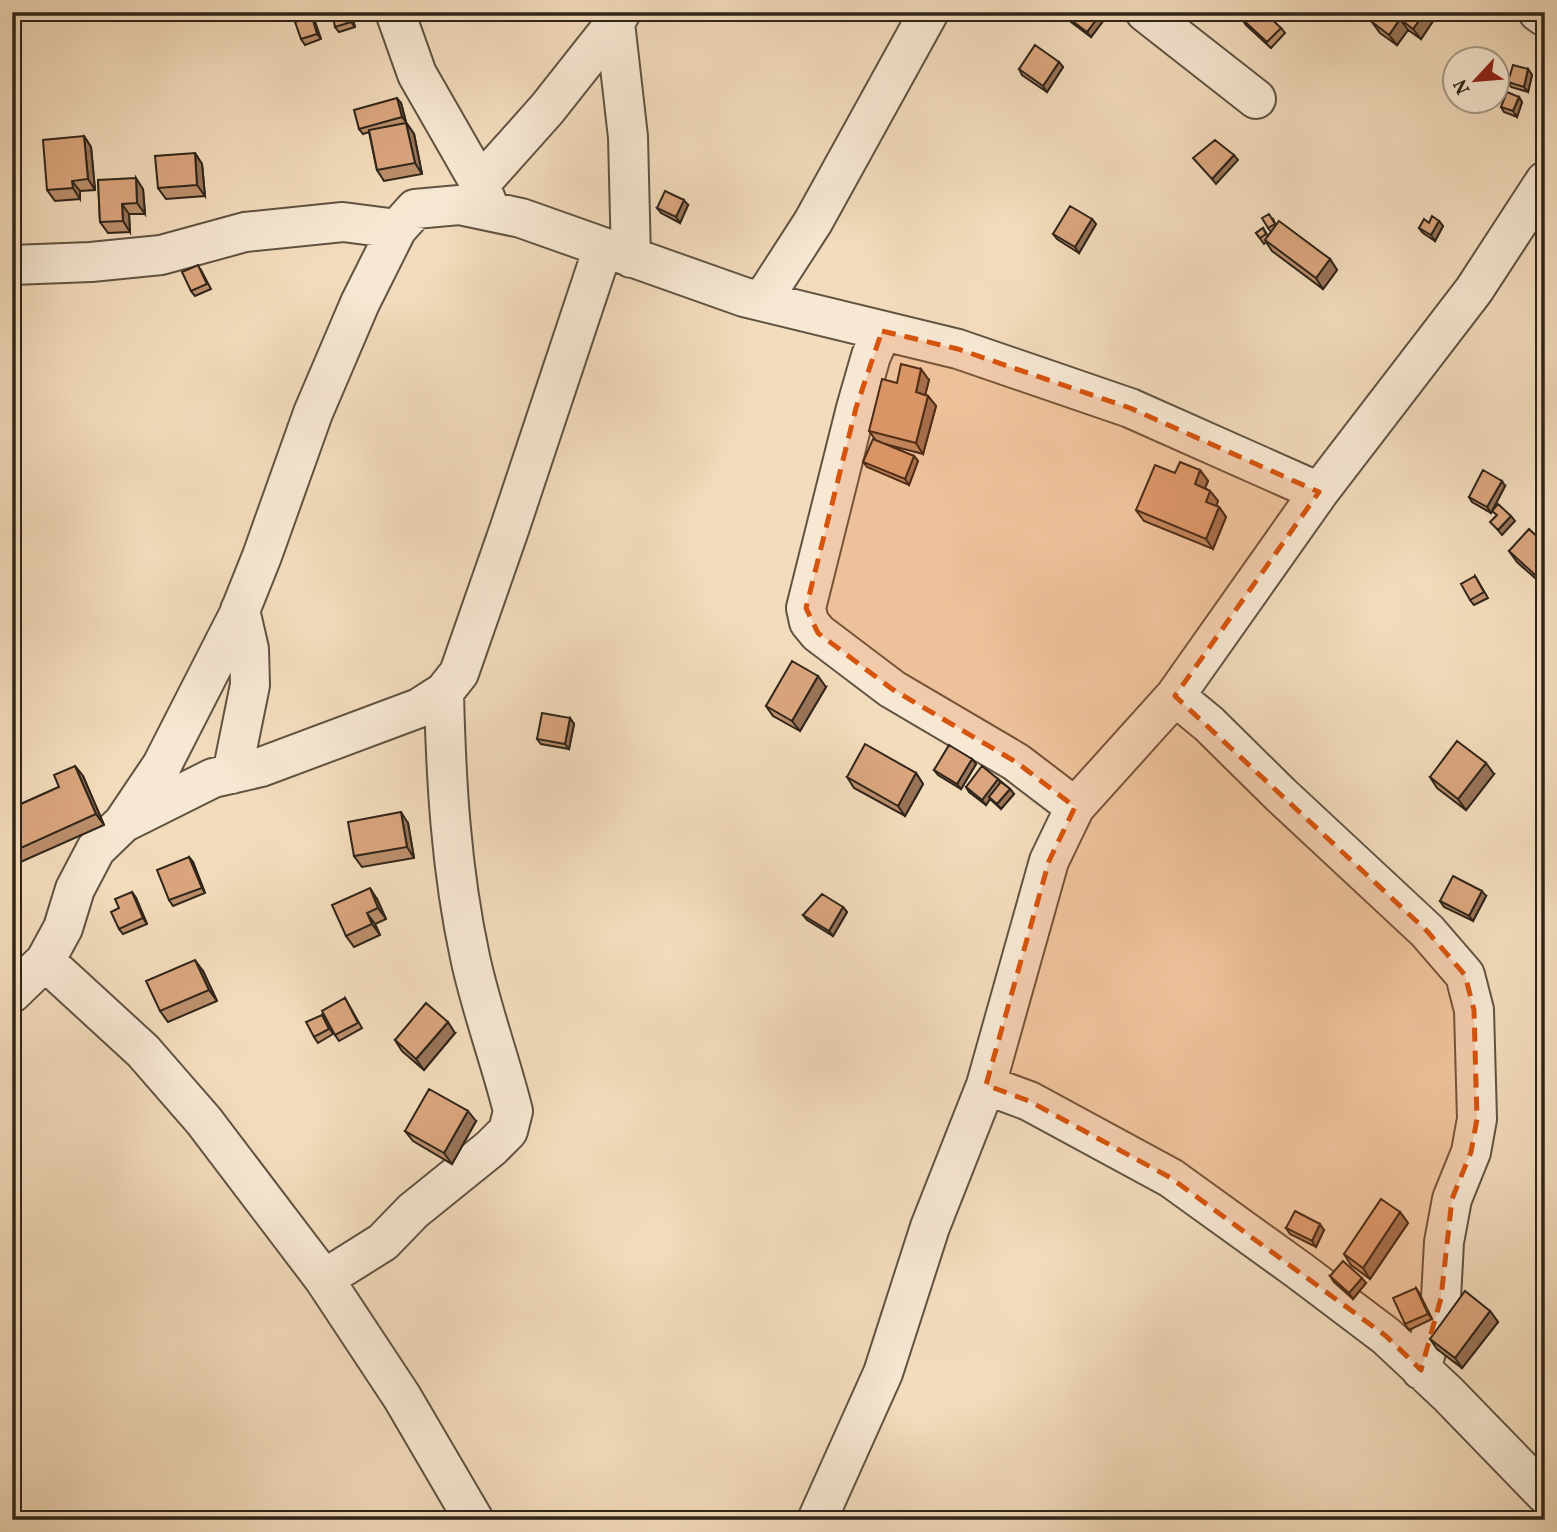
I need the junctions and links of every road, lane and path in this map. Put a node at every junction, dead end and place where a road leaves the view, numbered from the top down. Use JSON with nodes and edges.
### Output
{"nodes":[{"id":1,"x":395,"y":12,"type":"edge"},
{"id":2,"x":929,"y":12,"type":"edge"},
{"id":3,"x":1145,"y":12,"type":"edge"},
{"id":4,"x":1538,"y":12,"type":"edge"},
{"id":5,"x":1545,"y":17,"type":"edge"},
{"id":6,"x":618,"y":18,"type":"edge"},
{"id":7,"x":1256,"y":99,"type":"dead end"},
{"id":8,"x":1545,"y":181,"type":"edge"},
{"id":9,"x":486,"y":198,"type":"junction"},
{"id":10,"x":397,"y":229,"type":"junction"},
{"id":11,"x":617,"y":253,"type":"junction"},
{"id":12,"x":12,"y":265,"type":"edge"},
{"id":13,"x":762,"y":301,"type":"junction"},
{"id":14,"x":883,"y":331,"type":"junction"},
{"id":15,"x":1319,"y":492,"type":"junction"},
{"id":16,"x":240,"y":610,"type":"junction"},
{"id":17,"x":444,"y":692,"type":"junction"},
{"id":18,"x":1175,"y":696,"type":"junction"},
{"id":19,"x":232,"y":774,"type":"junction"},
{"id":20,"x":1075,"y":807,"type":"junction"},
{"id":21,"x":123,"y":823,"type":"junction"},
{"id":22,"x":45,"y":961,"type":"junction"},
{"id":23,"x":12,"y":993,"type":"edge"},
{"id":24,"x":986,"y":1085,"type":"junction"},
{"id":25,"x":324,"y":1279,"type":"junction"},
{"id":26,"x":1421,"y":1370,"type":"junction"},
{"id":27,"x":1545,"y":1494,"type":"edge"},
{"id":28,"x":474,"y":1520,"type":"edge"},
{"id":29,"x":817,"y":1520,"type":"edge"}],
"edges":[{"from":1,"to":9,"type":"street"},
{"from":2,"to":13,"type":"street"},
{"from":3,"to":7,"type":"street"},
{"from":4,"to":5,"type":"street"},
{"from":6,"to":9,"type":"street"},
{"from":6,"to":11,"type":"street"},
{"from":8,"to":15,"type":"street"},
{"from":9,"to":10,"type":"street"},
{"from":9,"to":11,"type":"street"},
{"from":10,"to":12,"type":"street"},
{"from":10,"to":16,"type":"street"},
{"from":11,"to":13,"type":"street"},
{"from":11,"to":17,"type":"street"},
{"from":13,"to":14,"type":"street"},
{"from":14,"to":15,"type":"street"},
{"from":14,"to":20,"type":"street"},
{"from":15,"to":18,"type":"street"},
{"from":16,"to":19,"type":"street"},
{"from":16,"to":21,"type":"street"},
{"from":17,"to":19,"type":"street"},
{"from":17,"to":25,"type":"street"},
{"from":18,"to":20,"type":"street"},
{"from":18,"to":26,"type":"street"},
{"from":19,"to":21,"type":"street"},
{"from":20,"to":24,"type":"street"},
{"from":21,"to":22,"type":"street"},
{"from":22,"to":23,"type":"street"},
{"from":22,"to":25,"type":"street"},
{"from":24,"to":26,"type":"street"},
{"from":24,"to":29,"type":"street"},
{"from":25,"to":28,"type":"street"},
{"from":26,"to":27,"type":"street"}]}
